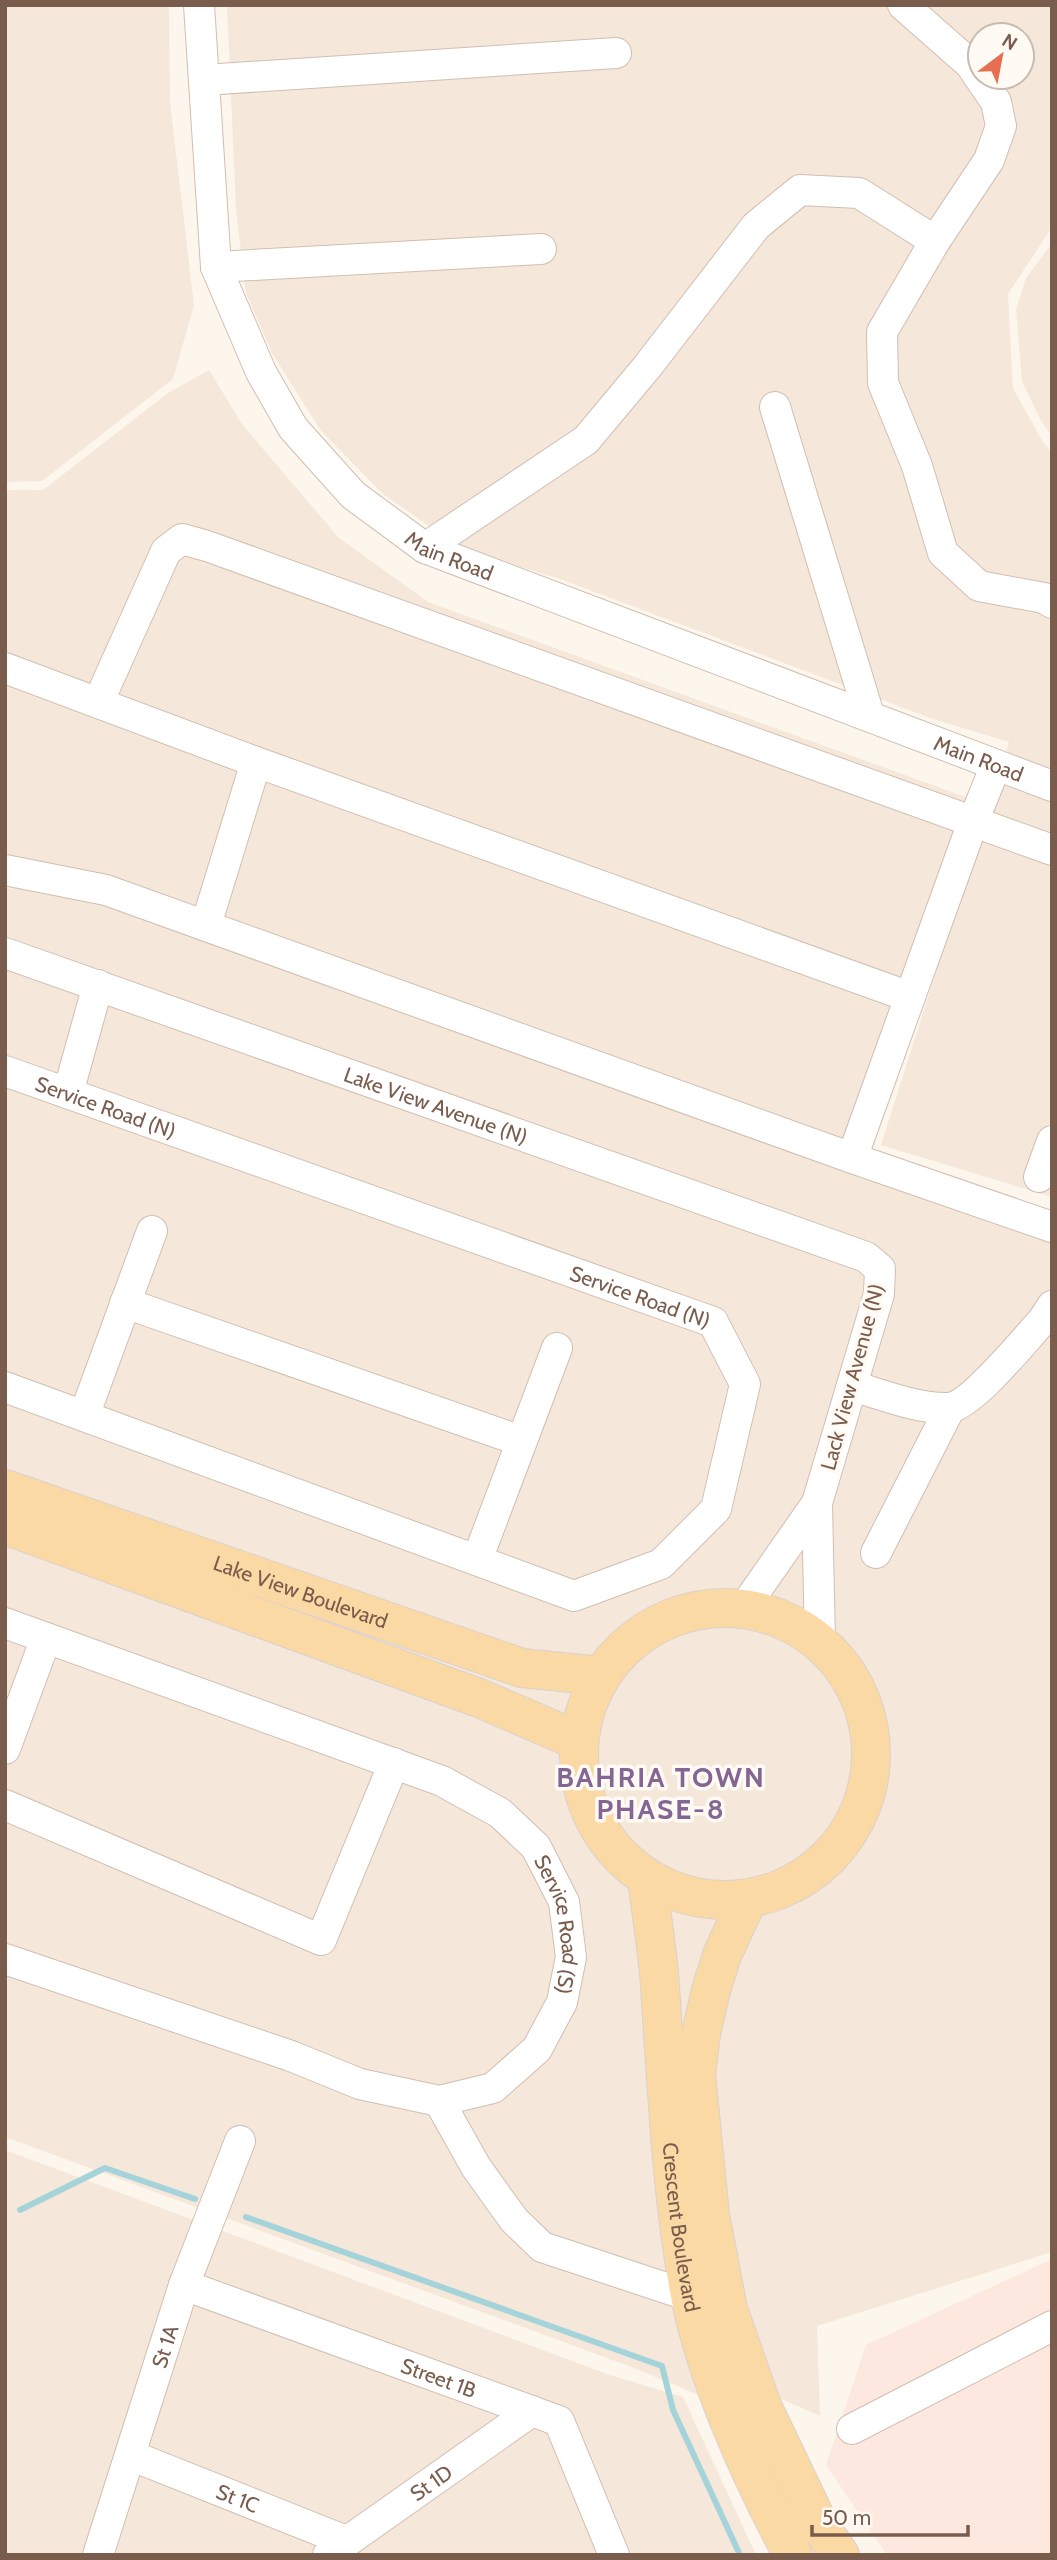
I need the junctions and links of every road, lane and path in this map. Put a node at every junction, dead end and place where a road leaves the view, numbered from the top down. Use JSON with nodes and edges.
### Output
{"nodes":[{"id":1,"x":199,"y":5,"type":"edge"},
{"id":2,"x":903,"y":5,"type":"edge"},
{"id":3,"x":616,"y":53,"type":"dead end"},
{"id":4,"x":204,"y":80,"type":"junction"},
{"id":5,"x":935,"y":241,"type":"junction"},
{"id":6,"x":541,"y":249,"type":"dead end"},
{"id":7,"x":216,"y":267,"type":"junction"},
{"id":8,"x":775,"y":407,"type":"dead end"},
{"id":9,"x":425,"y":548,"type":"junction"},
{"id":10,"x":1052,"y":603,"type":"edge"},
{"id":11,"x":5,"y":668,"type":"edge"},
{"id":12,"x":98,"y":703,"type":"junction"},
{"id":13,"x":869,"y":715,"type":"junction"},
{"id":14,"x":256,"y":762,"type":"junction"},
{"id":15,"x":996,"y":765,"type":"junction"},
{"id":16,"x":1052,"y":786,"type":"edge"},
{"id":17,"x":973,"y":822,"type":"junction"},
{"id":18,"x":1052,"y":850,"type":"edge"},
{"id":19,"x":5,"y":870,"type":"edge"},
{"id":20,"x":206,"y":925,"type":"junction"},
{"id":21,"x":5,"y":953,"type":"edge"},
{"id":22,"x":99,"y":985,"type":"junction"},
{"id":23,"x":910,"y":997,"type":"junction"},
{"id":24,"x":5,"y":1071,"type":"edge"},
{"id":25,"x":68,"y":1093,"type":"junction"},
{"id":26,"x":1052,"y":1141,"type":"edge"},
{"id":27,"x":852,"y":1158,"type":"junction"},
{"id":28,"x":1039,"y":1177,"type":"dead end"},
{"id":29,"x":1052,"y":1227,"type":"edge"},
{"id":30,"x":152,"y":1231,"type":"dead end"},
{"id":31,"x":866,"y":1257,"type":"joint"},
{"id":32,"x":125,"y":1303,"type":"junction"},
{"id":33,"x":1052,"y":1306,"type":"edge"},
{"id":34,"x":557,"y":1349,"type":"dead end"},
{"id":35,"x":852,"y":1386,"type":"junction"},
{"id":36,"x":5,"y":1387,"type":"edge"},
{"id":37,"x":950,"y":1408,"type":"junction"},
{"id":38,"x":84,"y":1416,"type":"junction"},
{"id":39,"x":521,"y":1441,"type":"junction"},
{"id":40,"x":5,"y":1489,"type":"edge"},
{"id":41,"x":817,"y":1503,"type":"junction"},
{"id":42,"x":5,"y":1525,"type":"edge"},
{"id":43,"x":876,"y":1553,"type":"dead end"},
{"id":44,"x":477,"y":1560,"type":"junction"},
{"id":45,"x":743,"y":1609,"type":"junction"},
{"id":46,"x":5,"y":1623,"type":"edge"},
{"id":47,"x":46,"y":1637,"type":"junction"},
{"id":48,"x":820,"y":1643,"type":"junction"},
{"id":49,"x":601,"y":1676,"type":"junction"},
{"id":50,"x":579,"y":1741,"type":"junction"},
{"id":51,"x":5,"y":1749,"type":"edge"},
{"id":52,"x":394,"y":1763,"type":"junction"},
{"id":53,"x":5,"y":1805,"type":"edge"},
{"id":54,"x":647,"y":1879,"type":"junction"},
{"id":55,"x":748,"y":1899,"type":"junction"},
{"id":56,"x":5,"y":1959,"type":"edge"},
{"id":57,"x":439,"y":2101,"type":"junction"},
{"id":58,"x":240,"y":2141,"type":"dead end"},
{"id":59,"x":184,"y":2285,"type":"junction"},
{"id":60,"x":691,"y":2297,"type":"junction"},
{"id":61,"x":728,"y":2309,"type":"junction"},
{"id":62,"x":1052,"y":2326,"type":"edge"},
{"id":63,"x":532,"y":2411,"type":"junction"},
{"id":64,"x":852,"y":2430,"type":"dead end"},
{"id":65,"x":130,"y":2455,"type":"junction"},
{"id":66,"x":337,"y":2548,"type":"edge"},
{"id":67,"x":98,"y":2555,"type":"edge"},
{"id":68,"x":614,"y":2555,"type":"edge"},
{"id":69,"x":793,"y":2555,"type":"edge"},
{"id":70,"x":840,"y":2555,"type":"edge"}],
"edges":[{"from":1,"to":4,"type":"street","name":"Main Road"},
{"from":2,"to":5,"type":"street"},
{"from":3,"to":4,"type":"street"},
{"from":4,"to":7,"type":"street","name":"Main Road"},
{"from":5,"to":9,"type":"street"},
{"from":5,"to":10,"type":"street"},
{"from":6,"to":7,"type":"street"},
{"from":7,"to":9,"type":"street","name":"Main Road"},
{"from":8,"to":13,"type":"street"},
{"from":9,"to":13,"type":"street","name":"Main Road"},
{"from":11,"to":12,"type":"street"},
{"from":12,"to":14,"type":"street"},
{"from":12,"to":17,"type":"street"},
{"from":13,"to":15,"type":"street","name":"Main Road"},
{"from":14,"to":20,"type":"street"},
{"from":14,"to":23,"type":"street"},
{"from":15,"to":16,"type":"street","name":"Main Road"},
{"from":15,"to":17,"type":"street"},
{"from":17,"to":18,"type":"street"},
{"from":17,"to":23,"type":"street"},
{"from":19,"to":20,"type":"street"},
{"from":20,"to":27,"type":"street"},
{"from":21,"to":22,"type":"street","name":"Lake View Avenue (N)"},
{"from":22,"to":25,"type":"street"},
{"from":22,"to":31,"type":"street","name":"Lake View Avenue (N)"},
{"from":23,"to":27,"type":"street"},
{"from":24,"to":25,"type":"street","name":"Service Road (N)"},
{"from":25,"to":44,"type":"street","name":"Service Road (N)"},
{"from":26,"to":28,"type":"street"},
{"from":27,"to":29,"type":"street"},
{"from":30,"to":32,"type":"street"},
{"from":31,"to":35,"type":"street","name":"Lack View Avenue (N)"},
{"from":32,"to":38,"type":"street"},
{"from":32,"to":39,"type":"street"},
{"from":33,"to":37,"type":"street"},
{"from":34,"to":39,"type":"street"},
{"from":35,"to":37,"type":"street"},
{"from":35,"to":41,"type":"street","name":"Lack View Avenue (N)"},
{"from":36,"to":38,"type":"street","name":"Service Road (N)"},
{"from":37,"to":43,"type":"street"},
{"from":38,"to":44,"type":"street","name":"Service Road (N)"},
{"from":39,"to":44,"type":"street"},
{"from":40,"to":49,"type":"main road","name":"Lake View Boulevard"},
{"from":41,"to":45,"type":"street","name":"Lack View Avenue (N)"},
{"from":41,"to":48,"type":"street","name":"Lack View Avenue (N)"},
{"from":42,"to":50,"type":"main road","name":"Lake View Boulevard"},
{"from":45,"to":48,"type":"main road"},
{"from":45,"to":49,"type":"main road"},
{"from":46,"to":47,"type":"street","name":"Service Road (S)"},
{"from":47,"to":51,"type":"street"},
{"from":47,"to":52,"type":"street","name":"Service Road (S)"},
{"from":48,"to":55,"type":"main road"},
{"from":49,"to":50,"type":"main road"},
{"from":50,"to":54,"type":"main road"},
{"from":52,"to":53,"type":"street"},
{"from":52,"to":57,"type":"street","name":"Service Road (S)"},
{"from":54,"to":55,"type":"main road"},
{"from":54,"to":60,"type":"main road","name":"Crescent Boulevard"},
{"from":55,"to":61,"type":"main road","name":"Crescent Boulevard"},
{"from":56,"to":57,"type":"street","name":"Service Road (S)"},
{"from":57,"to":60,"type":"street"},
{"from":58,"to":59,"type":"street","name":"St 1A"},
{"from":59,"to":63,"type":"street","name":"Street 1B"},
{"from":59,"to":65,"type":"street","name":"St 1A"},
{"from":60,"to":61,"type":"street"},
{"from":60,"to":69,"type":"main road","name":"Crescent Boulevard"},
{"from":61,"to":70,"type":"main road","name":"Crescent Boulevard"},
{"from":62,"to":64,"type":"street"},
{"from":63,"to":66,"type":"street","name":"St 1D"},
{"from":63,"to":68,"type":"street","name":"Street 1B"},
{"from":65,"to":66,"type":"street","name":"St 1C"},
{"from":65,"to":67,"type":"street","name":"St 1A"}]}
